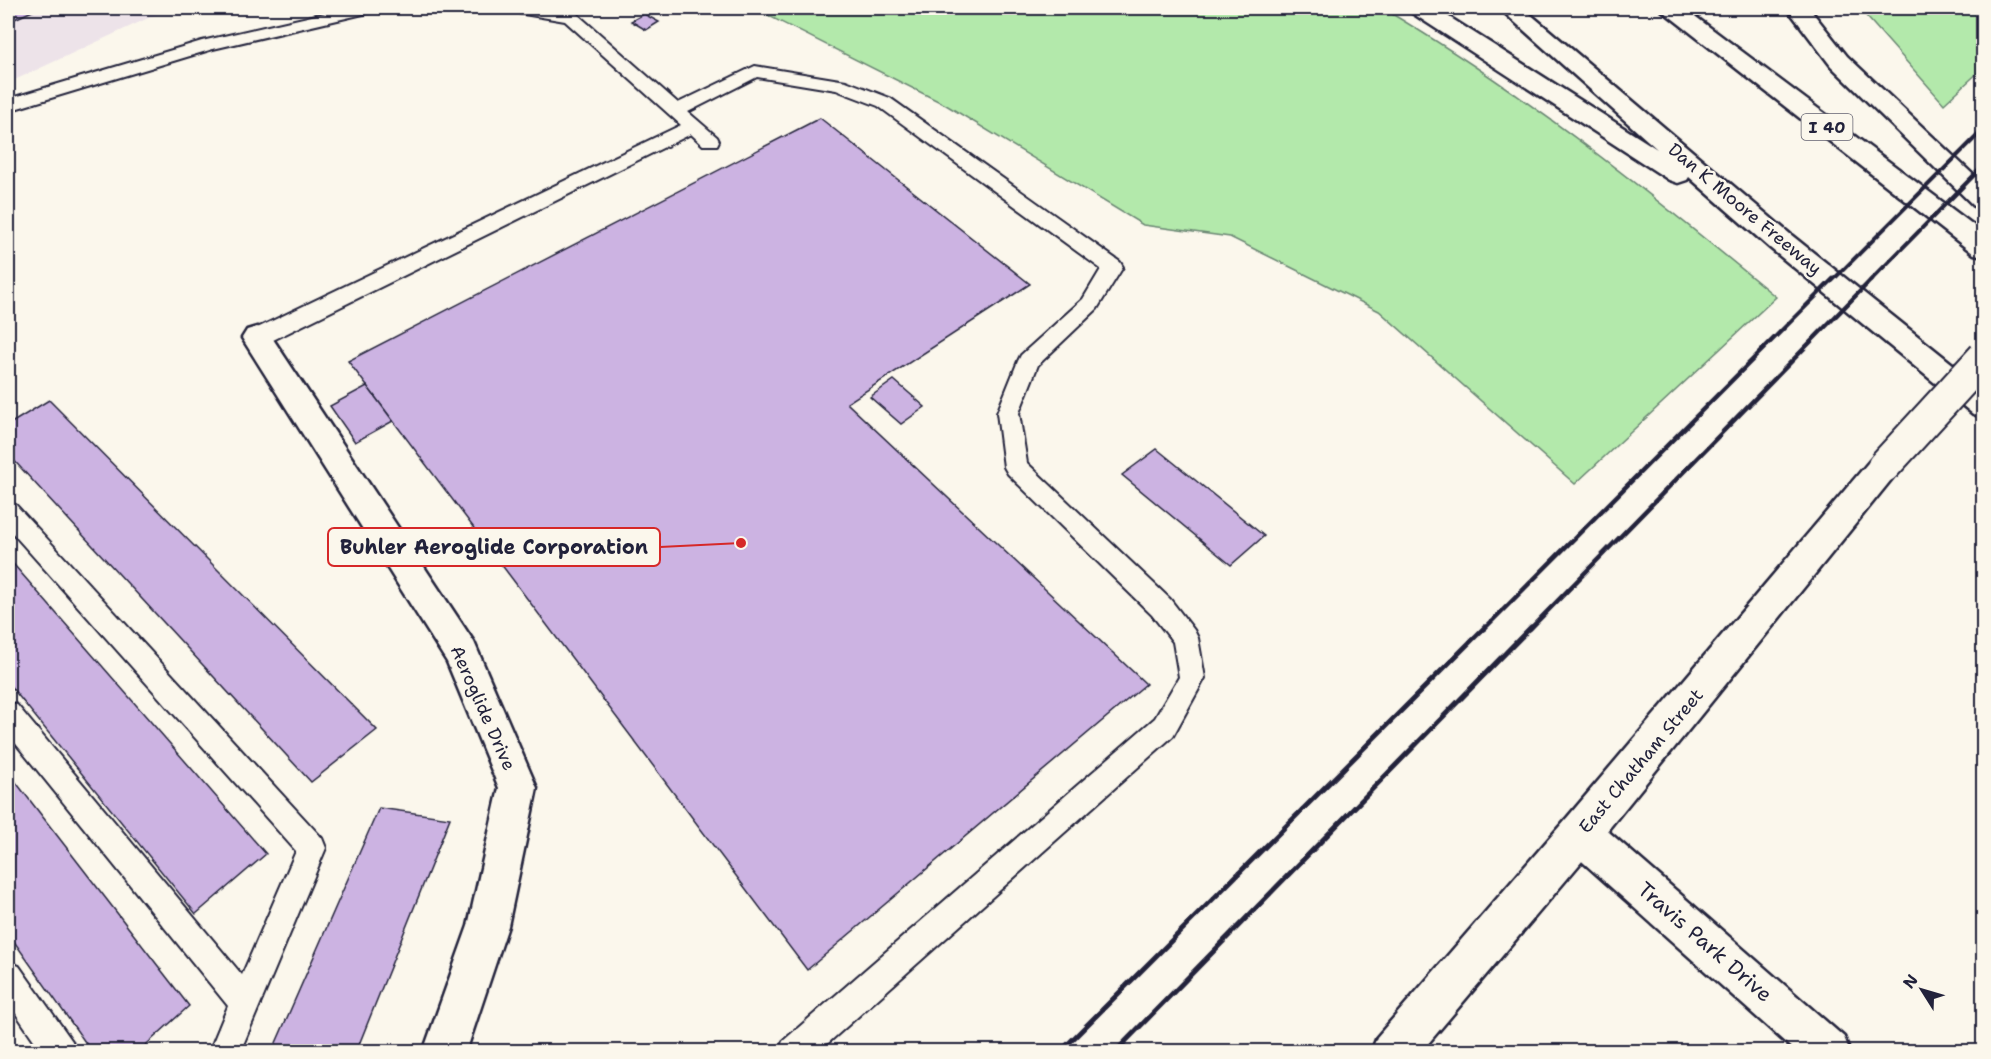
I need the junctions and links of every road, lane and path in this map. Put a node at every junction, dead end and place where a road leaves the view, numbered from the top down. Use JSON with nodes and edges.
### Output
{"nodes":[{"id":1,"x":366,"y":8,"type":"edge"},
{"id":2,"x":518,"y":8,"type":"edge"},
{"id":3,"x":1420,"y":8,"type":"edge"},
{"id":4,"x":1510,"y":8,"type":"edge"},
{"id":5,"x":1671,"y":8,"type":"edge"},
{"id":6,"x":1798,"y":8,"type":"edge"},
{"id":7,"x":8,"y":105,"type":"edge"},
{"id":8,"x":684,"y":118,"type":"junction"},
{"id":9,"x":710,"y":141,"type":"dead end"},
{"id":10,"x":1983,"y":201,"type":"edge"},
{"id":11,"x":1780,"y":241,"type":"junction"},
{"id":12,"x":1983,"y":247,"type":"edge"},
{"id":13,"x":257,"y":338,"type":"joint"},
{"id":14,"x":1983,"y":357,"type":"edge"},
{"id":15,"x":1983,"y":406,"type":"edge"},
{"id":16,"x":8,"y":512,"type":"edge"},
{"id":17,"x":8,"y":714,"type":"edge"},
{"id":18,"x":1580,"y":833,"type":"junction"},
{"id":19,"x":8,"y":977,"type":"edge"},
{"id":20,"x":244,"y":1002,"type":"junction"},
{"id":21,"x":61,"y":1052,"type":"edge"},
{"id":22,"x":224,"y":1052,"type":"edge"},
{"id":23,"x":444,"y":1052,"type":"edge"},
{"id":24,"x":794,"y":1052,"type":"edge"},
{"id":25,"x":1392,"y":1052,"type":"edge"},
{"id":26,"x":1829,"y":1052,"type":"edge"}],
"edges":[{"from":1,"to":7,"type":"lane"},
{"from":2,"to":8,"type":"lane"},
{"from":3,"to":11,"type":"main road"},
{"from":4,"to":11,"type":"main road","name":"Dan K Moore Freeway"},
{"from":5,"to":12,"type":"main road","number":"I 40"},
{"from":6,"to":10,"type":"main road"},
{"from":8,"to":9,"type":"lane"},
{"from":8,"to":13,"type":"lane"},
{"from":8,"to":24,"type":"lane"},
{"from":11,"to":15,"type":"main road","name":"Dan K Moore Freeway"},
{"from":13,"to":23,"type":"main road","name":"Aeroglide Drive"},
{"from":14,"to":18,"type":"main road","name":"East Chatham Street","bridge":true},
{"from":16,"to":20,"type":"lane"},
{"from":17,"to":20,"type":"lane"},
{"from":18,"to":25,"type":"main road","name":"East Chatham Street"},
{"from":18,"to":26,"type":"main road","name":"Travis Park Drive"},
{"from":19,"to":21,"type":"lane"},
{"from":20,"to":22,"type":"lane"}]}
